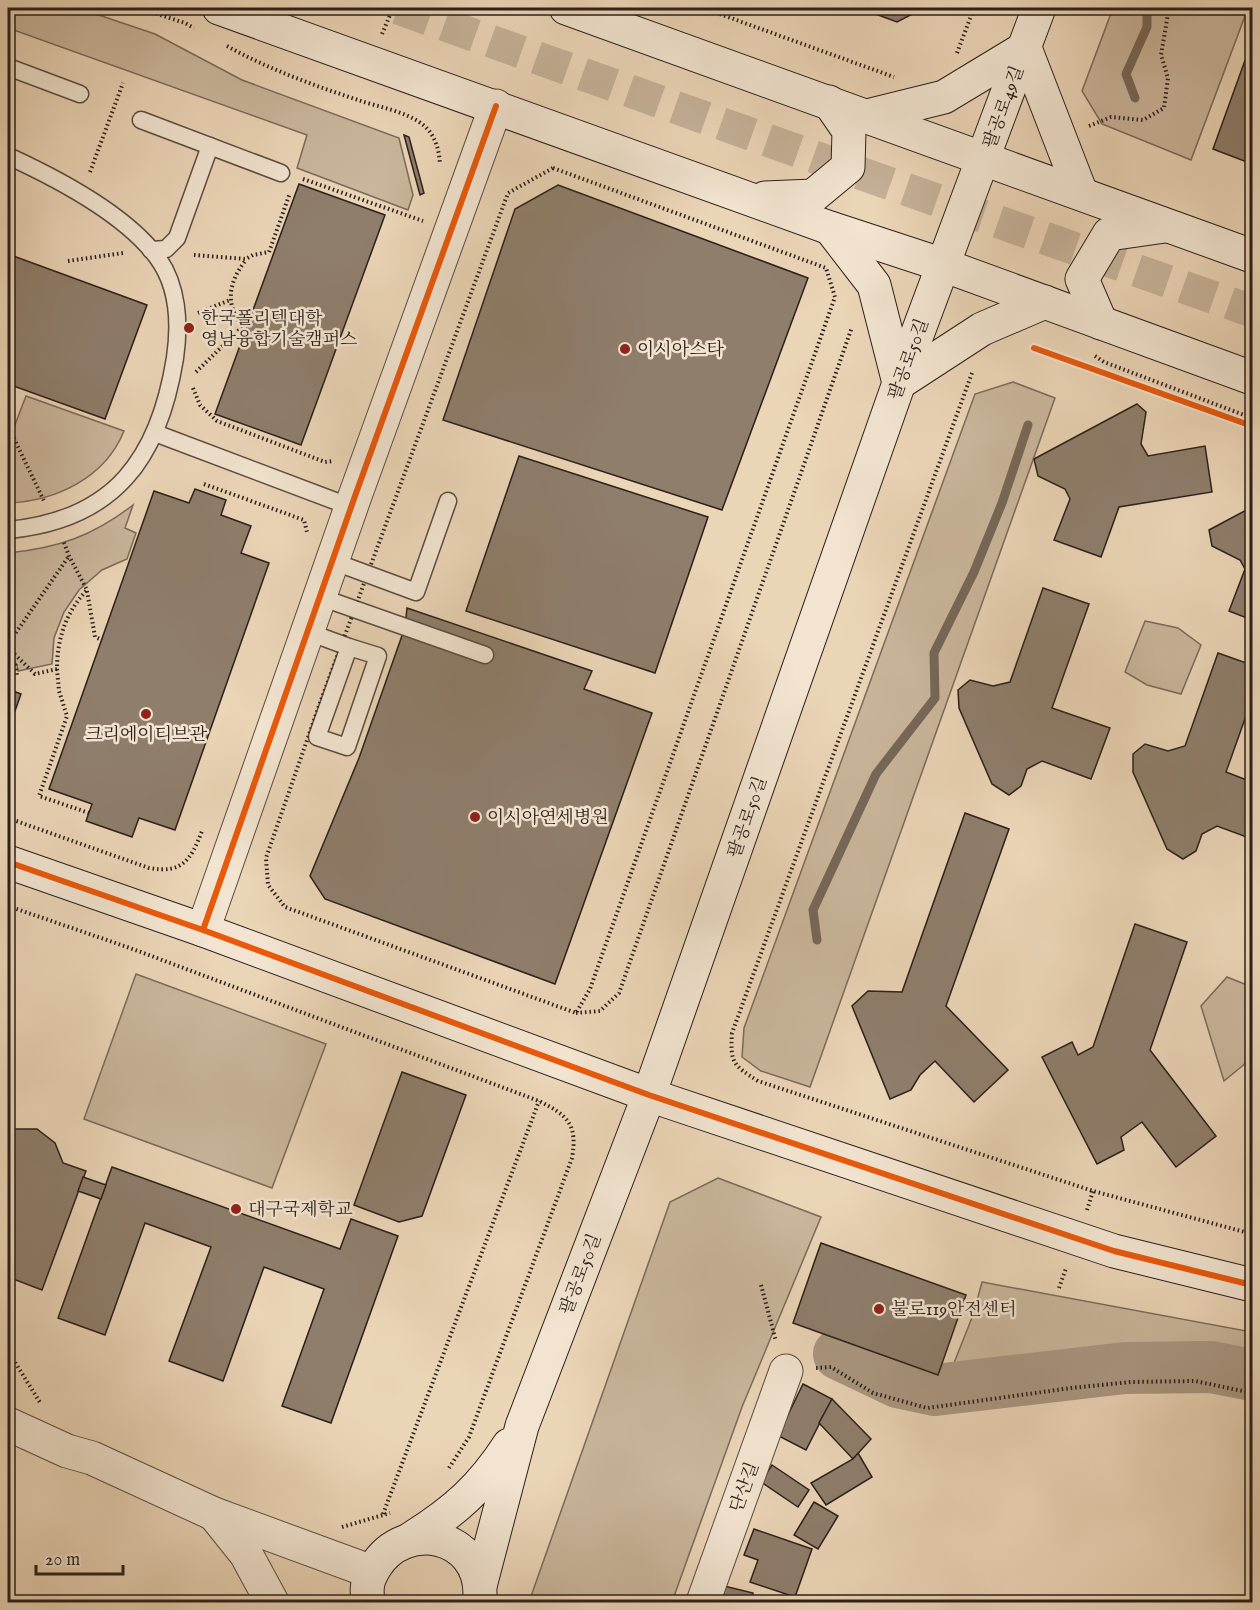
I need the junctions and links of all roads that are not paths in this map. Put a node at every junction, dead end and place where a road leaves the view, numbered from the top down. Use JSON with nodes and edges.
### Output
{"nodes":[{"id":1,"x":566,"y":8,"type":"edge"},
{"id":2,"x":1040,"y":8,"type":"edge"},
{"id":3,"x":207,"y":18,"type":"edge"},
{"id":4,"x":1024,"y":48,"type":"junction"},
{"id":5,"x":8,"y":67,"type":"edge"},
{"id":6,"x":80,"y":94,"type":"dead end"},
{"id":7,"x":829,"y":102,"type":"junction"},
{"id":8,"x":496,"y":106,"type":"junction"},
{"id":9,"x":867,"y":116,"type":"junction"},
{"id":10,"x":141,"y":120,"type":"dead end"},
{"id":11,"x":210,"y":146,"type":"junction"},
{"id":12,"x":8,"y":156,"type":"edge"},
{"id":13,"x":984,"y":158,"type":"junction"},
{"id":14,"x":288,"y":175,"type":"road end"},
{"id":15,"x":1081,"y":193,"type":"junction"},
{"id":16,"x":748,"y":198,"type":"junction"},
{"id":17,"x":966,"y":206,"type":"joint"},
{"id":18,"x":1169,"y":225,"type":"junction"},
{"id":19,"x":830,"y":228,"type":"junction"},
{"id":20,"x":152,"y":250,"type":"junction"},
{"id":21,"x":1252,"y":256,"type":"edge"},
{"id":22,"x":943,"y":265,"type":"junction"},
{"id":23,"x":1045,"y":302,"type":"junction"},
{"id":24,"x":1094,"y":336,"type":"junction"},
{"id":25,"x":1252,"y":378,"type":"edge"},
{"id":26,"x":899,"y":383,"type":"junction"},
{"id":27,"x":155,"y":433,"type":"junction"},
{"id":28,"x":448,"y":501,"type":"dead end"},
{"id":29,"x":351,"y":507,"type":"junction"},
{"id":30,"x":8,"y":530,"type":"edge"},
{"id":31,"x":332,"y":561,"type":"junction"},
{"id":32,"x":320,"y":597,"type":"junction"},
{"id":33,"x":308,"y":632,"type":"junction"},
{"id":34,"x":349,"y":647,"type":"junction"},
{"id":35,"x":485,"y":656,"type":"dead end"},
{"id":36,"x":8,"y":862,"type":"edge"},
{"id":37,"x":203,"y":930,"type":"junction"},
{"id":38,"x":649,"y":1095,"type":"junction"},
{"id":39,"x":1252,"y":1285,"type":"edge"},
{"id":40,"x":786,"y":1371,"type":"road end"},
{"id":41,"x":8,"y":1424,"type":"edge"},
{"id":42,"x":522,"y":1426,"type":"junction"},
{"id":43,"x":214,"y":1514,"type":"junction"},
{"id":44,"x":412,"y":1538,"type":"junction"},
{"id":45,"x":362,"y":1591,"type":"edge"},
{"id":46,"x":480,"y":1594,"type":"edge"},
{"id":47,"x":272,"y":1602,"type":"edge"},
{"id":48,"x":703,"y":1602,"type":"edge"}],
"edges":[{"from":1,"to":7,"type":"main road"},
{"from":2,"to":4,"type":"main road","name":"팔공로49길"},
{"from":3,"to":8,"type":"main road"},
{"from":4,"to":9,"type":"main road"},
{"from":4,"to":13,"type":"main road","name":"팔공로49길"},
{"from":4,"to":15,"type":"main road"},
{"from":5,"to":6,"type":"lane"},
{"from":7,"to":9,"type":"main road"},
{"from":7,"to":16,"type":"main road"},
{"from":8,"to":16,"type":"main road"},
{"from":8,"to":29,"type":"main road"},
{"from":9,"to":13,"type":"main road"},
{"from":10,"to":11,"type":"lane"},
{"from":11,"to":14,"type":"lane"},
{"from":11,"to":20,"type":"lane"},
{"from":12,"to":20,"type":"lane"},
{"from":13,"to":15,"type":"main road"},
{"from":13,"to":17,"type":"main road","name":"팔공로49길"},
{"from":15,"to":18,"type":"main road"},
{"from":16,"to":19,"type":"main road"},
{"from":17,"to":22,"type":"main road","name":"팔공로50길"},
{"from":18,"to":21,"type":"main road"},
{"from":18,"to":24,"type":"main road"},
{"from":19,"to":22,"type":"main road"},
{"from":19,"to":26,"type":"main road"},
{"from":20,"to":27,"type":"lane"},
{"from":22,"to":23,"type":"main road"},
{"from":22,"to":26,"type":"main road","name":"팔공로50길"},
{"from":23,"to":24,"type":"main road"},
{"from":23,"to":26,"type":"main road"},
{"from":24,"to":25,"type":"main road"},
{"from":26,"to":38,"type":"main road","name":"팔공로50길"},
{"from":27,"to":29,"type":"lane"},
{"from":27,"to":30,"type":"lane"},
{"from":28,"to":31,"type":"lane"},
{"from":29,"to":31,"type":"main road"},
{"from":31,"to":32,"type":"main road"},
{"from":32,"to":33,"type":"main road"},
{"from":32,"to":35,"type":"lane"},
{"from":33,"to":34,"type":"lane"},
{"from":33,"to":37,"type":"main road"},
{"from":34,"to":34,"type":"lane"},
{"from":36,"to":37,"type":"main road"},
{"from":37,"to":38,"type":"main road"},
{"from":38,"to":39,"type":"main road"},
{"from":38,"to":42,"type":"main road","name":"팔공로50길"},
{"from":40,"to":48,"type":"main road","name":"단산길"},
{"from":41,"to":43,"type":"main road"},
{"from":42,"to":44,"type":"main road"},
{"from":42,"to":46,"type":"main road"},
{"from":43,"to":45,"type":"main road"},
{"from":43,"to":47,"type":"main road"},
{"from":44,"to":45,"type":"main road"},
{"from":44,"to":46,"type":"main road"}]}
